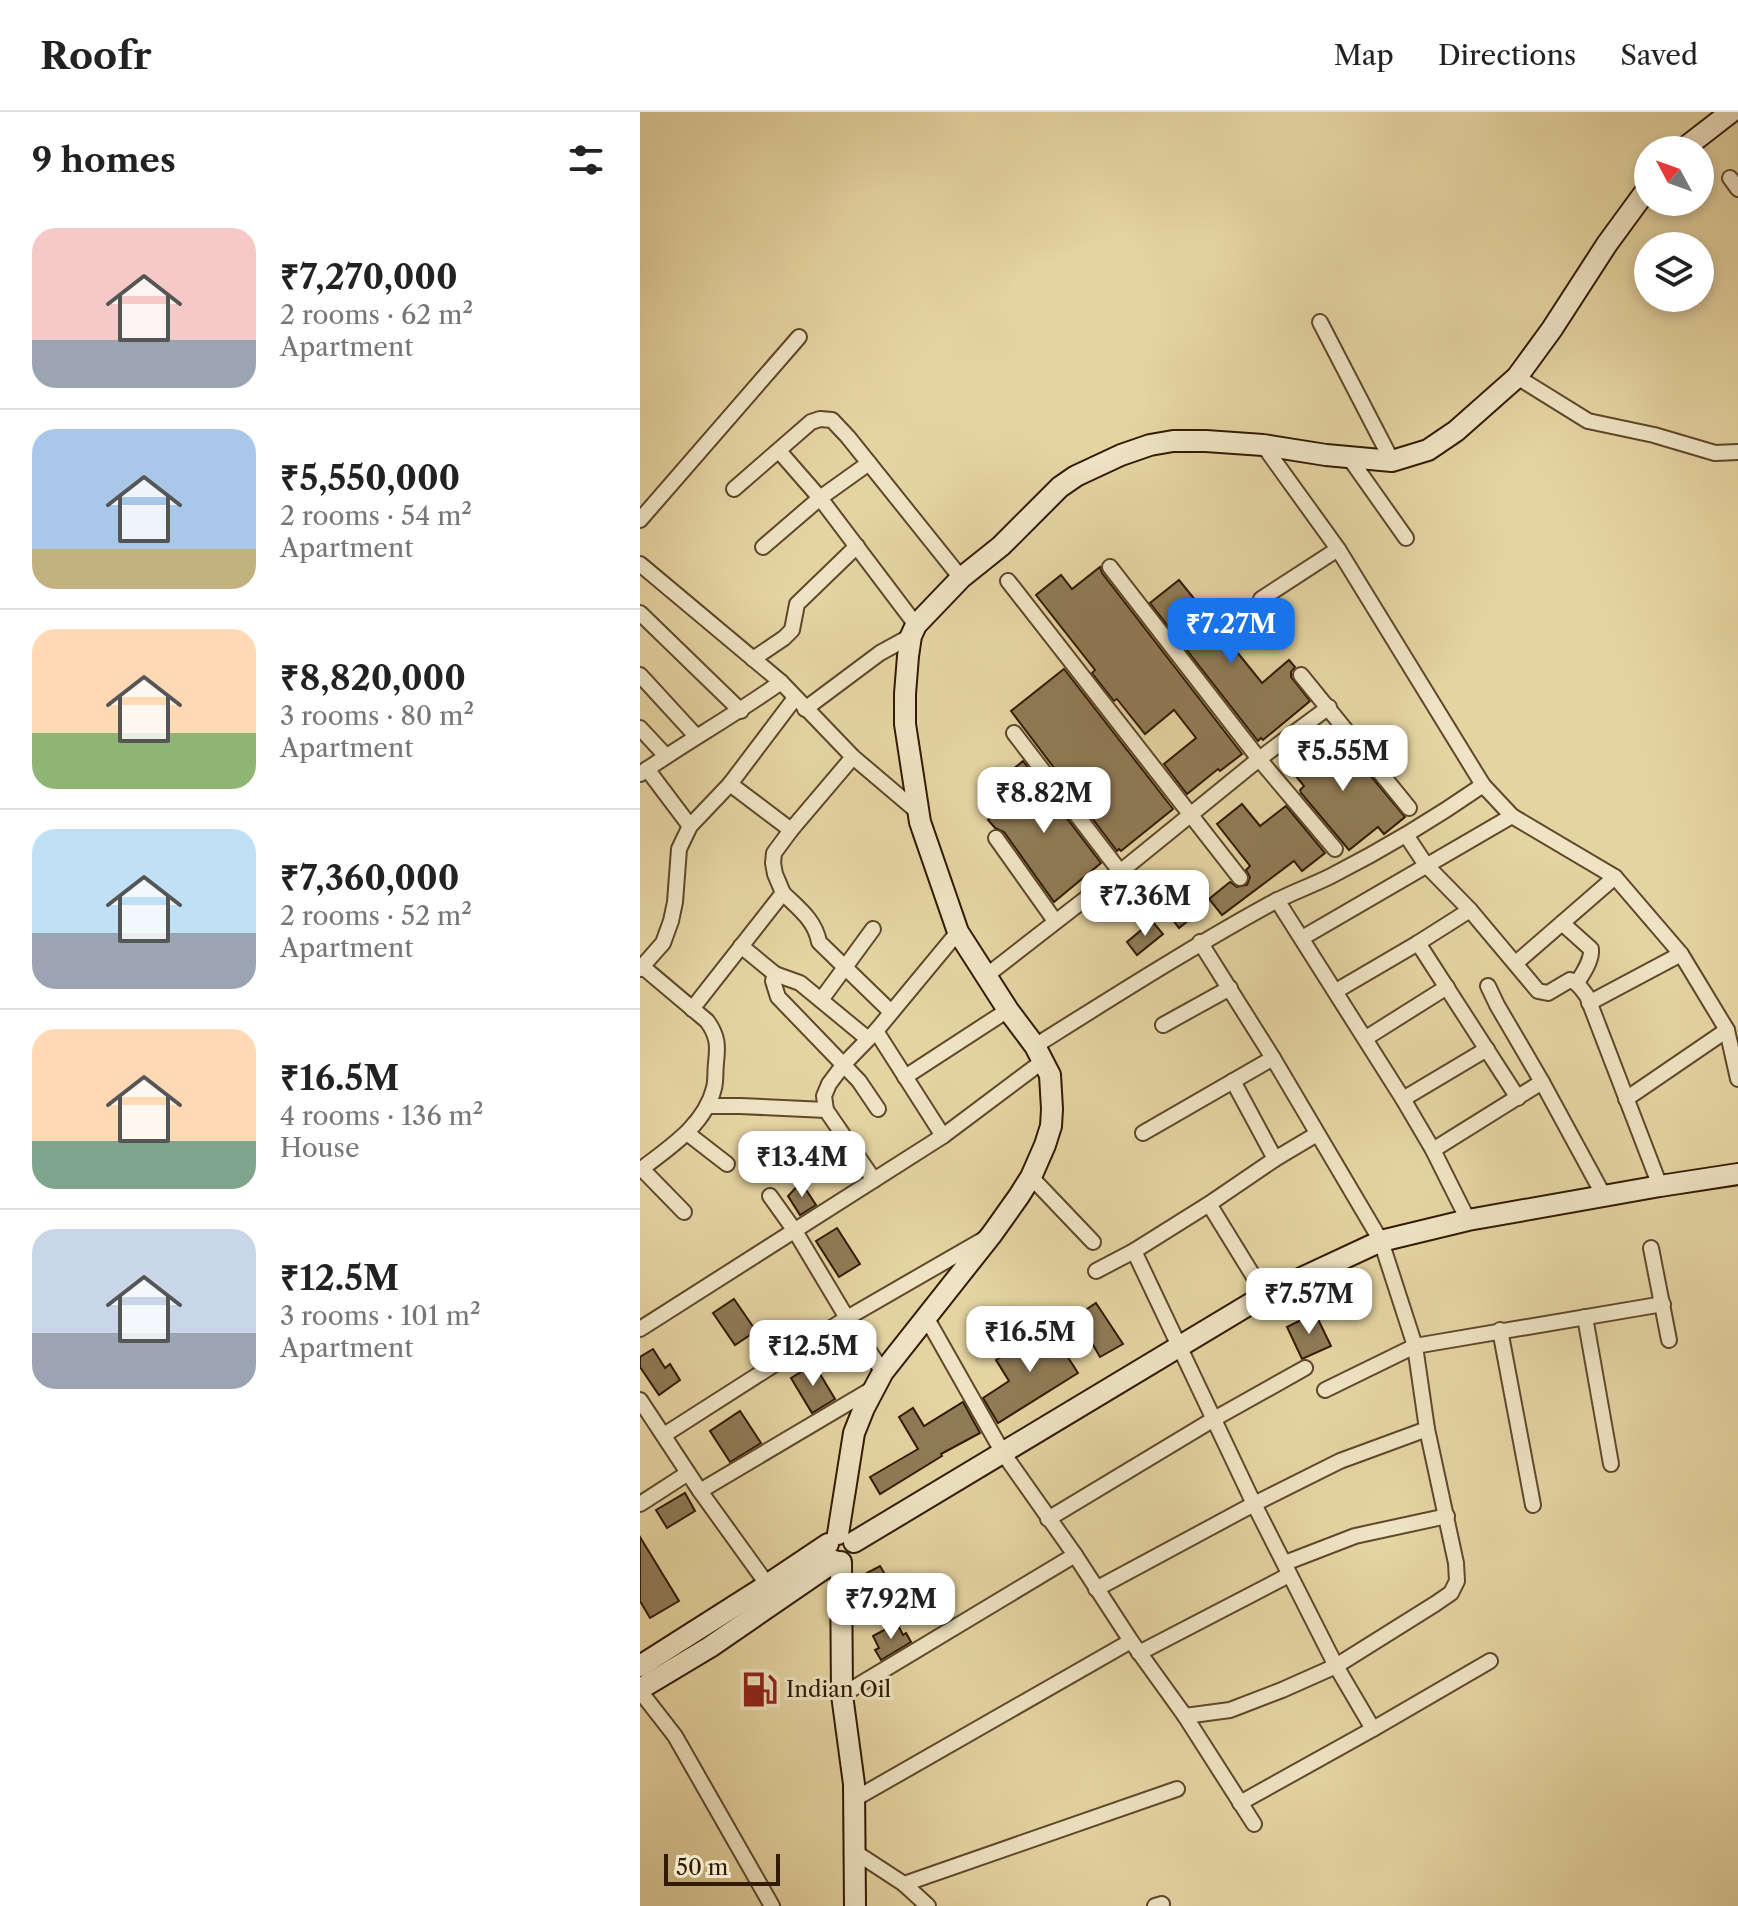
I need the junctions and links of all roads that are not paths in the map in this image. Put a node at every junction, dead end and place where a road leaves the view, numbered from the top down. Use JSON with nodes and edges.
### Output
{"nodes":[{"id":1,"x":1731,"y":112,"type":"edge"},
{"id":2,"x":1698,"y":136,"type":"edge"},
{"id":3,"x":1634,"y":206,"type":"edge"},
{"id":4,"x":1320,"y":322,"type":"dead end"},
{"id":5,"x":799,"y":337,"type":"dead end"},
{"id":6,"x":1517,"y":377,"type":"junction"},
{"id":7,"x":1263,"y":445,"type":"junction"},
{"id":8,"x":779,"y":451,"type":"junction"},
{"id":9,"x":1738,"y":452,"type":"edge"},
{"id":10,"x":1348,"y":456,"type":"junction"},
{"id":11,"x":1392,"y":461,"type":"junction"},
{"id":12,"x":869,"y":463,"type":"junction"},
{"id":13,"x":734,"y":489,"type":"dead end"},
{"id":14,"x":820,"y":498,"type":"junction"},
{"id":15,"x":640,"y":520,"type":"edge"},
{"id":16,"x":1406,"y":538,"type":"dead end"},
{"id":17,"x":857,"y":546,"type":"junction"},
{"id":18,"x":763,"y":547,"type":"dead end"},
{"id":19,"x":1338,"y":549,"type":"junction"},
{"id":20,"x":640,"y":564,"type":"edge"},
{"id":21,"x":1110,"y":567,"type":"dead end"},
{"id":22,"x":961,"y":578,"type":"junction"},
{"id":23,"x":1008,"y":581,"type":"dead end"},
{"id":24,"x":1261,"y":599,"type":"dead end"},
{"id":25,"x":640,"y":613,"type":"edge"},
{"id":26,"x":913,"y":630,"type":"junction"},
{"id":27,"x":753,"y":659,"type":"junction"},
{"id":28,"x":640,"y":675,"type":"edge"},
{"id":29,"x":1301,"y":675,"type":"dead end"},
{"id":30,"x":781,"y":682,"type":"junction"},
{"id":31,"x":800,"y":704,"type":"junction"},
{"id":32,"x":1329,"y":707,"type":"junction"},
{"id":33,"x":741,"y":711,"type":"junction"},
{"id":34,"x":640,"y":728,"type":"edge"},
{"id":35,"x":1014,"y":733,"type":"dead end"},
{"id":36,"x":696,"y":736,"type":"junction"},
{"id":37,"x":666,"y":756,"type":"junction"},
{"id":38,"x":853,"y":757,"type":"junction"},
{"id":39,"x":1259,"y":759,"type":"junction"},
{"id":40,"x":644,"y":771,"type":"edge"},
{"id":41,"x":730,"y":784,"type":"junction"},
{"id":42,"x":1483,"y":785,"type":"junction"},
{"id":43,"x":1409,"y":808,"type":"dead end"},
{"id":44,"x":919,"y":813,"type":"junction"},
{"id":45,"x":1190,"y":813,"type":"junction"},
{"id":46,"x":1512,"y":816,"type":"junction"},
{"id":47,"x":690,"y":826,"type":"junction"},
{"id":48,"x":791,"y":830,"type":"junction"},
{"id":49,"x":1406,"y":835,"type":"junction"},
{"id":50,"x":996,"y":838,"type":"dead end"},
{"id":51,"x":1335,"y":849,"type":"dead end"},
{"id":52,"x":1426,"y":865,"type":"junction"},
{"id":53,"x":1120,"y":872,"type":"junction"},
{"id":54,"x":1615,"y":877,"type":"junction"},
{"id":55,"x":1240,"y":878,"type":"dead end"},
{"id":56,"x":783,"y":893,"type":"junction"},
{"id":57,"x":1277,"y":900,"type":"junction"},
{"id":58,"x":1148,"y":908,"type":"dead end"},
{"id":59,"x":1470,"y":910,"type":"junction"},
{"id":60,"x":1055,"y":921,"type":"junction"},
{"id":61,"x":1562,"y":923,"type":"junction"},
{"id":62,"x":873,"y":929,"type":"dead end"},
{"id":63,"x":958,"y":932,"type":"junction"},
{"id":64,"x":1302,"y":938,"type":"junction"},
{"id":65,"x":1200,"y":942,"type":"junction"},
{"id":66,"x":1418,"y":943,"type":"junction"},
{"id":67,"x":741,"y":946,"type":"junction"},
{"id":68,"x":1681,"y":954,"type":"junction"},
{"id":69,"x":644,"y":960,"type":"edge"},
{"id":70,"x":1516,"y":963,"type":"junction"},
{"id":71,"x":844,"y":968,"type":"junction"},
{"id":72,"x":775,"y":974,"type":"junction"},
{"id":73,"x":986,"y":976,"type":"junction"},
{"id":74,"x":1577,"y":983,"type":"junction"},
{"id":75,"x":1488,"y":986,"type":"dead end"},
{"id":76,"x":1447,"y":987,"type":"junction"},
{"id":77,"x":1230,"y":988,"type":"junction"},
{"id":78,"x":1336,"y":991,"type":"junction"},
{"id":79,"x":821,"y":1000,"type":"junction"},
{"id":80,"x":1589,"y":1003,"type":"junction"},
{"id":81,"x":692,"y":1009,"type":"junction"},
{"id":82,"x":1008,"y":1010,"type":"junction"},
{"id":83,"x":891,"y":1012,"type":"junction"},
{"id":84,"x":1163,"y":1025,"type":"dead end"},
{"id":85,"x":1727,"y":1030,"type":"junction"},
{"id":86,"x":872,"y":1035,"type":"junction"},
{"id":87,"x":1366,"y":1038,"type":"junction"},
{"id":88,"x":1487,"y":1049,"type":"junction"},
{"id":89,"x":1039,"y":1054,"type":"junction"},
{"id":90,"x":1273,"y":1058,"type":"junction"},
{"id":91,"x":844,"y":1064,"type":"junction"},
{"id":92,"x":905,"y":1077,"type":"junction"},
{"id":93,"x":1738,"y":1079,"type":"edge"},
{"id":94,"x":1233,"y":1081,"type":"junction"},
{"id":95,"x":1542,"y":1082,"type":"junction"},
{"id":96,"x":1518,"y":1098,"type":"junction"},
{"id":97,"x":1403,"y":1099,"type":"junction"},
{"id":98,"x":1626,"y":1099,"type":"junction"},
{"id":99,"x":707,"y":1106,"type":"junction"},
{"id":100,"x":878,"y":1109,"type":"dead end"},
{"id":101,"x":826,"y":1110,"type":"junction"},
{"id":102,"x":687,"y":1133,"type":"junction"},
{"id":103,"x":1143,"y":1133,"type":"dead end"},
{"id":104,"x":1317,"y":1134,"type":"junction"},
{"id":105,"x":943,"y":1136,"type":"junction"},
{"id":106,"x":1433,"y":1150,"type":"junction"},
{"id":107,"x":1275,"y":1159,"type":"junction"},
{"id":108,"x":727,"y":1164,"type":"dead end"},
{"id":109,"x":641,"y":1169,"type":"edge"},
{"id":110,"x":1738,"y":1175,"type":"edge"},
{"id":111,"x":1031,"y":1177,"type":"junction"},
{"id":112,"x":874,"y":1180,"type":"junction"},
{"id":113,"x":1660,"y":1186,"type":"junction"},
{"id":114,"x":770,"y":1196,"type":"dead end"},
{"id":115,"x":1604,"y":1196,"type":"junction"},
{"id":116,"x":1209,"y":1204,"type":"junction"},
{"id":117,"x":684,"y":1212,"type":"dead end"},
{"id":118,"x":1468,"y":1220,"type":"junction"},
{"id":119,"x":795,"y":1231,"type":"junction"},
{"id":120,"x":992,"y":1234,"type":"junction"},
{"id":121,"x":1381,"y":1241,"type":"junction"},
{"id":122,"x":1093,"y":1242,"type":"dead end"},
{"id":123,"x":1651,"y":1248,"type":"dead end"},
{"id":124,"x":1134,"y":1251,"type":"junction"},
{"id":125,"x":1096,"y":1271,"type":"dead end"},
{"id":126,"x":1265,"y":1295,"type":"junction"},
{"id":127,"x":1663,"y":1304,"type":"junction"},
{"id":128,"x":926,"y":1317,"type":"junction"},
{"id":129,"x":1585,"y":1317,"type":"junction"},
{"id":130,"x":847,"y":1318,"type":"junction"},
{"id":131,"x":640,"y":1329,"type":"edge"},
{"id":132,"x":1500,"y":1330,"type":"junction"},
{"id":133,"x":1669,"y":1340,"type":"dead end"},
{"id":134,"x":1178,"y":1346,"type":"junction"},
{"id":135,"x":1415,"y":1346,"type":"junction"},
{"id":136,"x":1305,"y":1368,"type":"dead end"},
{"id":137,"x":879,"y":1380,"type":"junction"},
{"id":138,"x":1325,"y":1390,"type":"dead end"},
{"id":139,"x":642,"y":1408,"type":"edge"},
{"id":140,"x":1214,"y":1419,"type":"junction"},
{"id":141,"x":1427,"y":1429,"type":"junction"},
{"id":142,"x":664,"y":1435,"type":"junction"},
{"id":143,"x":1003,"y":1453,"type":"junction"},
{"id":144,"x":1611,"y":1464,"type":"dead end"},
{"id":145,"x":688,"y":1473,"type":"junction"},
{"id":146,"x":700,"y":1491,"type":"junction"},
{"id":147,"x":640,"y":1504,"type":"edge"},
{"id":148,"x":1254,"y":1504,"type":"junction"},
{"id":149,"x":1533,"y":1505,"type":"dead end"},
{"id":150,"x":1447,"y":1516,"type":"junction"},
{"id":151,"x":1048,"y":1519,"type":"junction"},
{"id":152,"x":839,"y":1549,"type":"junction"},
{"id":153,"x":1075,"y":1555,"type":"junction"},
{"id":154,"x":1287,"y":1569,"type":"junction"},
{"id":155,"x":767,"y":1584,"type":"junction"},
{"id":156,"x":1096,"y":1589,"type":"junction"},
{"id":157,"x":1135,"y":1647,"type":"junction"},
{"id":158,"x":1490,"y":1661,"type":"dead end"},
{"id":159,"x":640,"y":1666,"type":"edge"},
{"id":160,"x":1336,"y":1666,"type":"junction"},
{"id":161,"x":640,"y":1690,"type":"edge"},
{"id":162,"x":842,"y":1695,"type":"junction"},
{"id":163,"x":1185,"y":1716,"type":"junction"},
{"id":164,"x":1373,"y":1729,"type":"junction"},
{"id":165,"x":1177,"y":1789,"type":"dead end"},
{"id":166,"x":853,"y":1800,"type":"junction"},
{"id":167,"x":1240,"y":1803,"type":"junction"},
{"id":168,"x":1254,"y":1824,"type":"dead end"},
{"id":169,"x":855,"y":1852,"type":"junction"},
{"id":170,"x":904,"y":1884,"type":"junction"},
{"id":171,"x":772,"y":1906,"type":"edge"},
{"id":172,"x":855,"y":1906,"type":"edge"},
{"id":173,"x":928,"y":1906,"type":"edge"}],
"edges":[{"from":1,"to":2,"type":"street"},
{"from":3,"to":6,"type":"street"},
{"from":4,"to":11,"type":"street"},
{"from":5,"to":15,"type":"street"},
{"from":6,"to":9,"type":"street"},
{"from":6,"to":11,"type":"street"},
{"from":7,"to":10,"type":"street"},
{"from":7,"to":19,"type":"street"},
{"from":7,"to":22,"type":"street"},
{"from":8,"to":12,"type":"street"},
{"from":8,"to":13,"type":"street"},
{"from":8,"to":14,"type":"street"},
{"from":10,"to":11,"type":"street"},
{"from":10,"to":16,"type":"street"},
{"from":12,"to":14,"type":"street"},
{"from":12,"to":22,"type":"street"},
{"from":14,"to":17,"type":"street"},
{"from":14,"to":18,"type":"street"},
{"from":17,"to":26,"type":"street"},
{"from":17,"to":27,"type":"street"},
{"from":19,"to":24,"type":"street"},
{"from":19,"to":42,"type":"street"},
{"from":20,"to":27,"type":"street"},
{"from":21,"to":39,"type":"street"},
{"from":22,"to":26,"type":"street"},
{"from":23,"to":45,"type":"street"},
{"from":25,"to":33,"type":"street"},
{"from":26,"to":31,"type":"street"},
{"from":26,"to":44,"type":"street"},
{"from":27,"to":30,"type":"street"},
{"from":28,"to":36,"type":"street"},
{"from":29,"to":32,"type":"street"},
{"from":30,"to":31,"type":"street"},
{"from":30,"to":33,"type":"street"},
{"from":31,"to":38,"type":"street"},
{"from":31,"to":41,"type":"street"},
{"from":32,"to":39,"type":"street"},
{"from":32,"to":43,"type":"street"},
{"from":33,"to":36,"type":"street"},
{"from":34,"to":37,"type":"street"},
{"from":35,"to":53,"type":"street"},
{"from":36,"to":37,"type":"street"},
{"from":37,"to":40,"type":"street"},
{"from":38,"to":44,"type":"street"},
{"from":38,"to":48,"type":"street"},
{"from":39,"to":45,"type":"street"},
{"from":39,"to":51,"type":"street"},
{"from":40,"to":47,"type":"street"},
{"from":41,"to":47,"type":"street"},
{"from":41,"to":48,"type":"street"},
{"from":42,"to":46,"type":"street"},
{"from":42,"to":49,"type":"street"},
{"from":44,"to":63,"type":"street"},
{"from":45,"to":53,"type":"street"},
{"from":45,"to":55,"type":"street"},
{"from":46,"to":52,"type":"street"},
{"from":46,"to":54,"type":"street"},
{"from":47,"to":69,"type":"street"},
{"from":48,"to":56,"type":"street"},
{"from":49,"to":52,"type":"street"},
{"from":49,"to":57,"type":"street"},
{"from":50,"to":60,"type":"street"},
{"from":52,"to":59,"type":"street"},
{"from":52,"to":64,"type":"street"},
{"from":53,"to":58,"type":"street"},
{"from":53,"to":60,"type":"street"},
{"from":54,"to":61,"type":"street"},
{"from":54,"to":68,"type":"street"},
{"from":56,"to":67,"type":"street"},
{"from":56,"to":71,"type":"street"},
{"from":57,"to":64,"type":"street"},
{"from":57,"to":65,"type":"street"},
{"from":59,"to":66,"type":"street"},
{"from":59,"to":70,"type":"street"},
{"from":60,"to":73,"type":"street"},
{"from":61,"to":70,"type":"street"},
{"from":61,"to":74,"type":"street"},
{"from":62,"to":71,"type":"street"},
{"from":63,"to":73,"type":"street"},
{"from":63,"to":83,"type":"street"},
{"from":64,"to":78,"type":"street"},
{"from":65,"to":77,"type":"street"},
{"from":65,"to":89,"type":"street"},
{"from":66,"to":76,"type":"street"},
{"from":66,"to":78,"type":"street"},
{"from":67,"to":72,"type":"street"},
{"from":67,"to":81,"type":"street"},
{"from":68,"to":80,"type":"street"},
{"from":68,"to":85,"type":"street"},
{"from":69,"to":81,"type":"street"},
{"from":70,"to":74,"type":"street"},
{"from":71,"to":79,"type":"street"},
{"from":71,"to":83,"type":"street"},
{"from":72,"to":79,"type":"street"},
{"from":72,"to":91,"type":"street"},
{"from":73,"to":82,"type":"street"},
{"from":74,"to":80,"type":"street"},
{"from":75,"to":95,"type":"street"},
{"from":76,"to":87,"type":"street"},
{"from":76,"to":88,"type":"street"},
{"from":77,"to":84,"type":"street"},
{"from":77,"to":90,"type":"street"},
{"from":78,"to":87,"type":"street"},
{"from":79,"to":86,"type":"street"},
{"from":80,"to":98,"type":"street"},
{"from":81,"to":99,"type":"street"},
{"from":82,"to":89,"type":"street"},
{"from":82,"to":92,"type":"street"},
{"from":83,"to":86,"type":"street"},
{"from":85,"to":93,"type":"street"},
{"from":85,"to":98,"type":"street"},
{"from":86,"to":91,"type":"street"},
{"from":86,"to":92,"type":"street"},
{"from":87,"to":97,"type":"street"},
{"from":88,"to":96,"type":"street"},
{"from":88,"to":97,"type":"street"},
{"from":89,"to":105,"type":"street"},
{"from":89,"to":111,"type":"street"},
{"from":90,"to":94,"type":"street"},
{"from":90,"to":104,"type":"street"},
{"from":91,"to":100,"type":"street"},
{"from":91,"to":101,"type":"street"},
{"from":92,"to":105,"type":"street"},
{"from":94,"to":103,"type":"street"},
{"from":94,"to":107,"type":"street"},
{"from":95,"to":96,"type":"street"},
{"from":95,"to":115,"type":"street"},
{"from":96,"to":106,"type":"street"},
{"from":97,"to":106,"type":"street"},
{"from":98,"to":113,"type":"street"},
{"from":99,"to":101,"type":"street"},
{"from":99,"to":102,"type":"street"},
{"from":101,"to":112,"type":"street"},
{"from":102,"to":108,"type":"street"},
{"from":102,"to":109,"type":"street"},
{"from":104,"to":107,"type":"street"},
{"from":104,"to":121,"type":"street"},
{"from":105,"to":112,"type":"street"},
{"from":106,"to":118,"type":"street"},
{"from":107,"to":116,"type":"street"},
{"from":109,"to":117,"type":"street"},
{"from":110,"to":113,"type":"street"},
{"from":111,"to":120,"type":"street"},
{"from":111,"to":122,"type":"street"},
{"from":112,"to":119,"type":"street"},
{"from":113,"to":115,"type":"street"},
{"from":114,"to":119,"type":"street"},
{"from":115,"to":118,"type":"street"},
{"from":116,"to":124,"type":"street"},
{"from":116,"to":126,"type":"street"},
{"from":118,"to":121,"type":"street"},
{"from":119,"to":130,"type":"street"},
{"from":119,"to":131,"type":"street"},
{"from":120,"to":128,"type":"street"},
{"from":120,"to":130,"type":"street"},
{"from":121,"to":126,"type":"street"},
{"from":121,"to":135,"type":"street"},
{"from":123,"to":127,"type":"street"},
{"from":124,"to":125,"type":"street"},
{"from":124,"to":134,"type":"street"},
{"from":126,"to":134,"type":"street"},
{"from":127,"to":129,"type":"street"},
{"from":127,"to":133,"type":"street"},
{"from":128,"to":137,"type":"street"},
{"from":128,"to":143,"type":"street"},
{"from":129,"to":132,"type":"street"},
{"from":129,"to":144,"type":"street"},
{"from":130,"to":137,"type":"street"},
{"from":130,"to":142,"type":"street"},
{"from":132,"to":135,"type":"street"},
{"from":132,"to":149,"type":"street"},
{"from":134,"to":140,"type":"street"},
{"from":134,"to":143,"type":"street"},
{"from":135,"to":138,"type":"street"},
{"from":135,"to":141,"type":"street"},
{"from":136,"to":140,"type":"street"},
{"from":137,"to":146,"type":"street"},
{"from":137,"to":152,"type":"street"},
{"from":139,"to":142,"type":"street"},
{"from":140,"to":148,"type":"street"},
{"from":140,"to":151,"type":"street"},
{"from":141,"to":148,"type":"street"},
{"from":141,"to":150,"type":"street"},
{"from":142,"to":145,"type":"street"},
{"from":143,"to":151,"type":"street"},
{"from":143,"to":152,"type":"street"},
{"from":145,"to":146,"type":"street"},
{"from":145,"to":147,"type":"street"},
{"from":146,"to":155,"type":"street"},
{"from":148,"to":154,"type":"street"},
{"from":148,"to":156,"type":"street"},
{"from":150,"to":154,"type":"street"},
{"from":150,"to":160,"type":"street"},
{"from":151,"to":153,"type":"street"},
{"from":152,"to":155,"type":"street"},
{"from":152,"to":161,"type":"street"},
{"from":152,"to":162,"type":"street"},
{"from":153,"to":156,"type":"street"},
{"from":153,"to":162,"type":"street"},
{"from":154,"to":157,"type":"street"},
{"from":154,"to":160,"type":"street"},
{"from":155,"to":159,"type":"street"},
{"from":156,"to":157,"type":"street"},
{"from":157,"to":163,"type":"street"},
{"from":157,"to":166,"type":"street"},
{"from":158,"to":164,"type":"street"},
{"from":160,"to":163,"type":"street"},
{"from":160,"to":164,"type":"street"},
{"from":161,"to":171,"type":"street"},
{"from":162,"to":166,"type":"street"},
{"from":163,"to":167,"type":"street"},
{"from":164,"to":167,"type":"street"},
{"from":165,"to":170,"type":"street"},
{"from":166,"to":169,"type":"street"},
{"from":167,"to":168,"type":"street"},
{"from":169,"to":170,"type":"street"},
{"from":169,"to":172,"type":"street"},
{"from":170,"to":173,"type":"street"}]}
